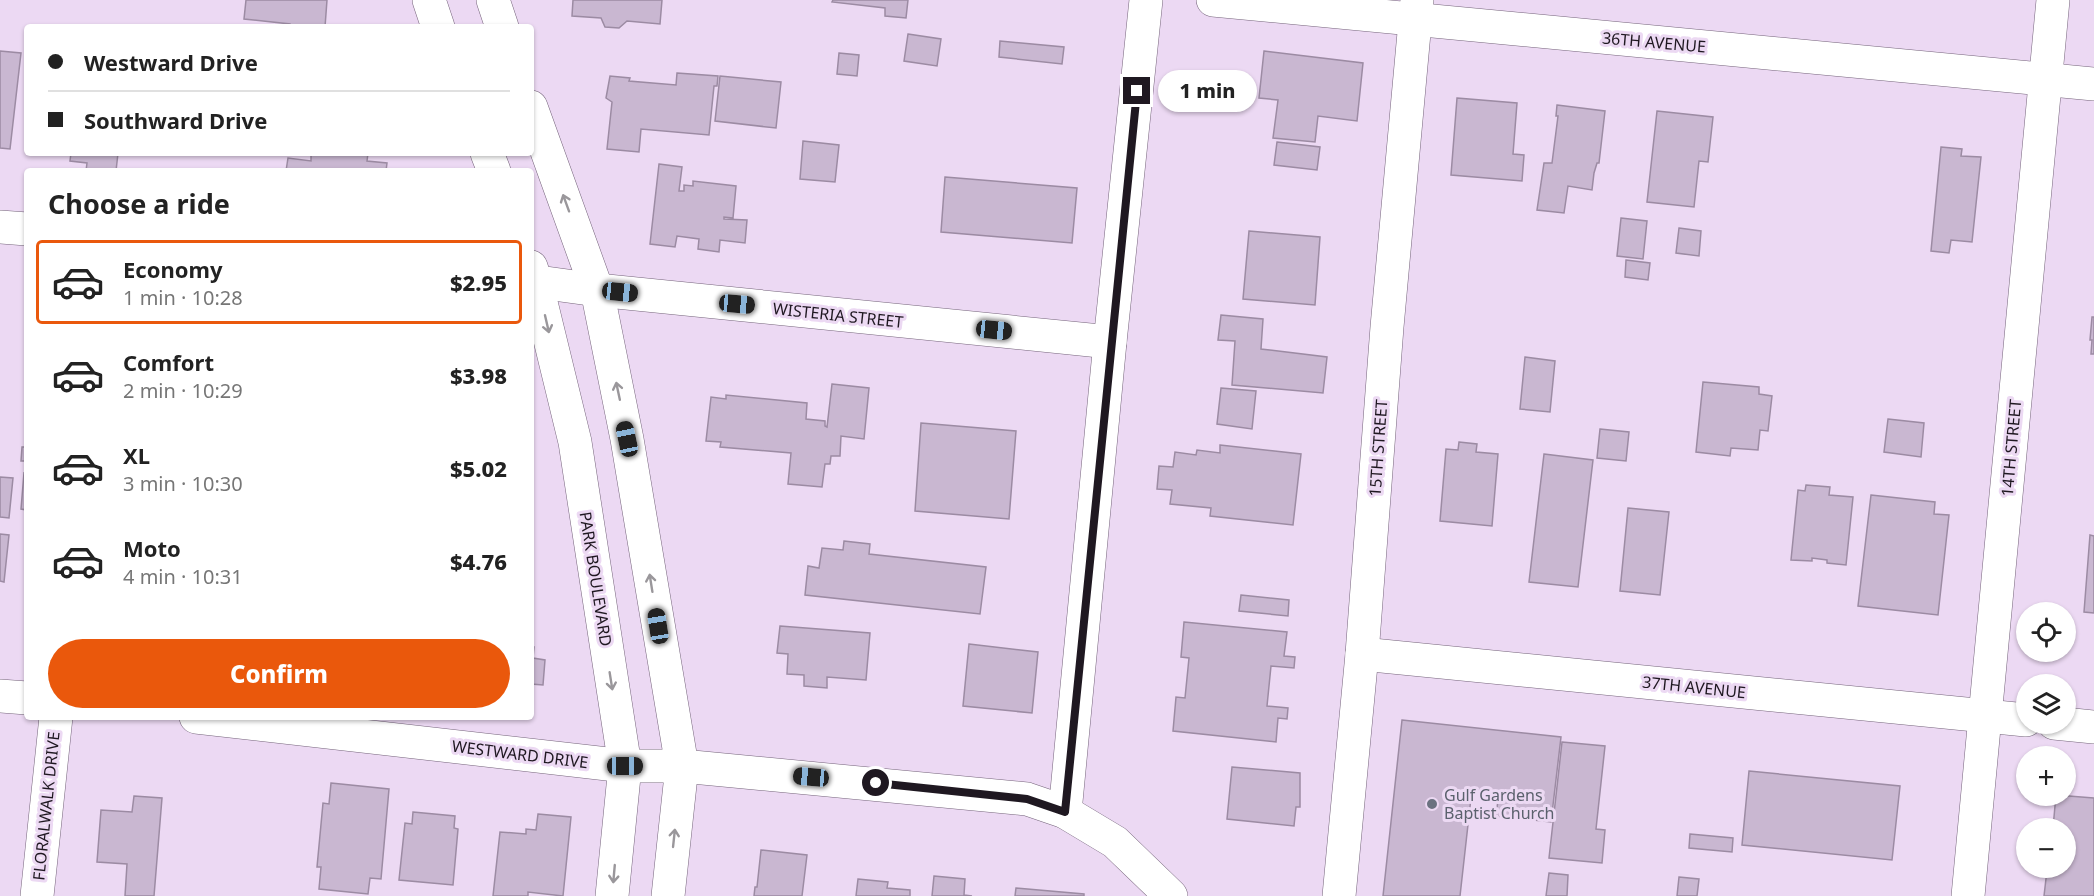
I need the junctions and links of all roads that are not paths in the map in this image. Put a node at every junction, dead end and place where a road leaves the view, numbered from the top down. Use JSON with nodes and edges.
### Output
{"nodes":[{"id":1,"x":429,"y":0,"type":"edge"},
{"id":2,"x":493,"y":0,"type":"edge"},
{"id":3,"x":1146,"y":0,"type":"edge"},
{"id":4,"x":1213,"y":0,"type":"edge"},
{"id":5,"x":2053,"y":0,"type":"edge"},
{"id":6,"x":1416,"y":10,"type":"edge"},
{"id":7,"x":437,"y":24,"type":"edge"},
{"id":8,"x":501,"y":24,"type":"edge"},
{"id":9,"x":2046,"y":79,"type":"junction"},
{"id":10,"x":2094,"y":84,"type":"edge"},
{"id":11,"x":534,"y":115,"type":"edge"},
{"id":12,"x":0,"y":227,"type":"edge"},
{"id":13,"x":24,"y":229,"type":"edge"},
{"id":14,"x":534,"y":277,"type":"edge"},
{"id":15,"x":534,"y":281,"type":"edge"},
{"id":16,"x":597,"y":290,"type":"junction"},
{"id":17,"x":1110,"y":342,"type":"junction"},
{"id":18,"x":1362,"y":654,"type":"junction"},
{"id":19,"x":0,"y":696,"type":"edge"},
{"id":20,"x":24,"y":698,"type":"edge"},
{"id":21,"x":1985,"y":716,"type":"junction"},
{"id":22,"x":2016,"y":719,"type":"edge"},
{"id":23,"x":56,"y":720,"type":"edge"},
{"id":24,"x":222,"y":720,"type":"edge"},
{"id":25,"x":2076,"y":725,"type":"edge"},
{"id":26,"x":2094,"y":727,"type":"edge"},
{"id":27,"x":625,"y":766,"type":"junction"},
{"id":28,"x":681,"y":766,"type":"junction"},
{"id":29,"x":1065,"y":812,"type":"junction"},
{"id":30,"x":37,"y":896,"type":"edge"},
{"id":31,"x":612,"y":896,"type":"edge"},
{"id":32,"x":668,"y":896,"type":"edge"},
{"id":33,"x":1171,"y":896,"type":"edge"},
{"id":34,"x":1339,"y":896,"type":"edge"},
{"id":35,"x":1968,"y":896,"type":"edge"}],
"edges":[{"from":1,"to":7,"type":"street"},
{"from":2,"to":8,"type":"street"},
{"from":3,"to":17,"type":"street"},
{"from":4,"to":6,"type":"street","name":"36TH AVENUE"},
{"from":5,"to":9,"type":"street","name":"14TH STREET"},
{"from":6,"to":9,"type":"street","name":"36TH AVENUE"},
{"from":6,"to":18,"type":"street","name":"15TH STREET"},
{"from":9,"to":10,"type":"street","name":"36TH AVENUE"},
{"from":9,"to":21,"type":"street","name":"14TH STREET"},
{"from":16,"to":11,"type":"street","one_way":true},
{"from":12,"to":13,"type":"street"},
{"from":14,"to":16,"type":"street","name":"WISTERIA STREET"},
{"from":15,"to":27,"type":"street","name":"PARK BOULEVARD","one_way":true},
{"from":16,"to":17,"type":"street","name":"WISTERIA STREET"},
{"from":28,"to":16,"type":"street","one_way":true},
{"from":17,"to":29,"type":"street"},
{"from":18,"to":21,"type":"street","name":"37TH AVENUE"},
{"from":18,"to":34,"type":"street","name":"15TH STREET"},
{"from":19,"to":20,"type":"street"},
{"from":21,"to":22,"type":"street","name":"37TH AVENUE"},
{"from":21,"to":35,"type":"street","name":"14TH STREET"},
{"from":23,"to":30,"type":"street","name":"FLORALWALK DRIVE"},
{"from":24,"to":27,"type":"street","name":"WESTWARD DRIVE"},
{"from":25,"to":26,"type":"street"},
{"from":27,"to":28,"type":"street","name":"WESTWARD DRIVE"},
{"from":27,"to":31,"type":"street","name":"PARK BOULEVARD","one_way":true},
{"from":28,"to":29,"type":"street","name":"WESTWARD DRIVE"},
{"from":32,"to":28,"type":"street","one_way":true},
{"from":29,"to":33,"type":"street","name":"WESTWARD DRIVE"}]}
